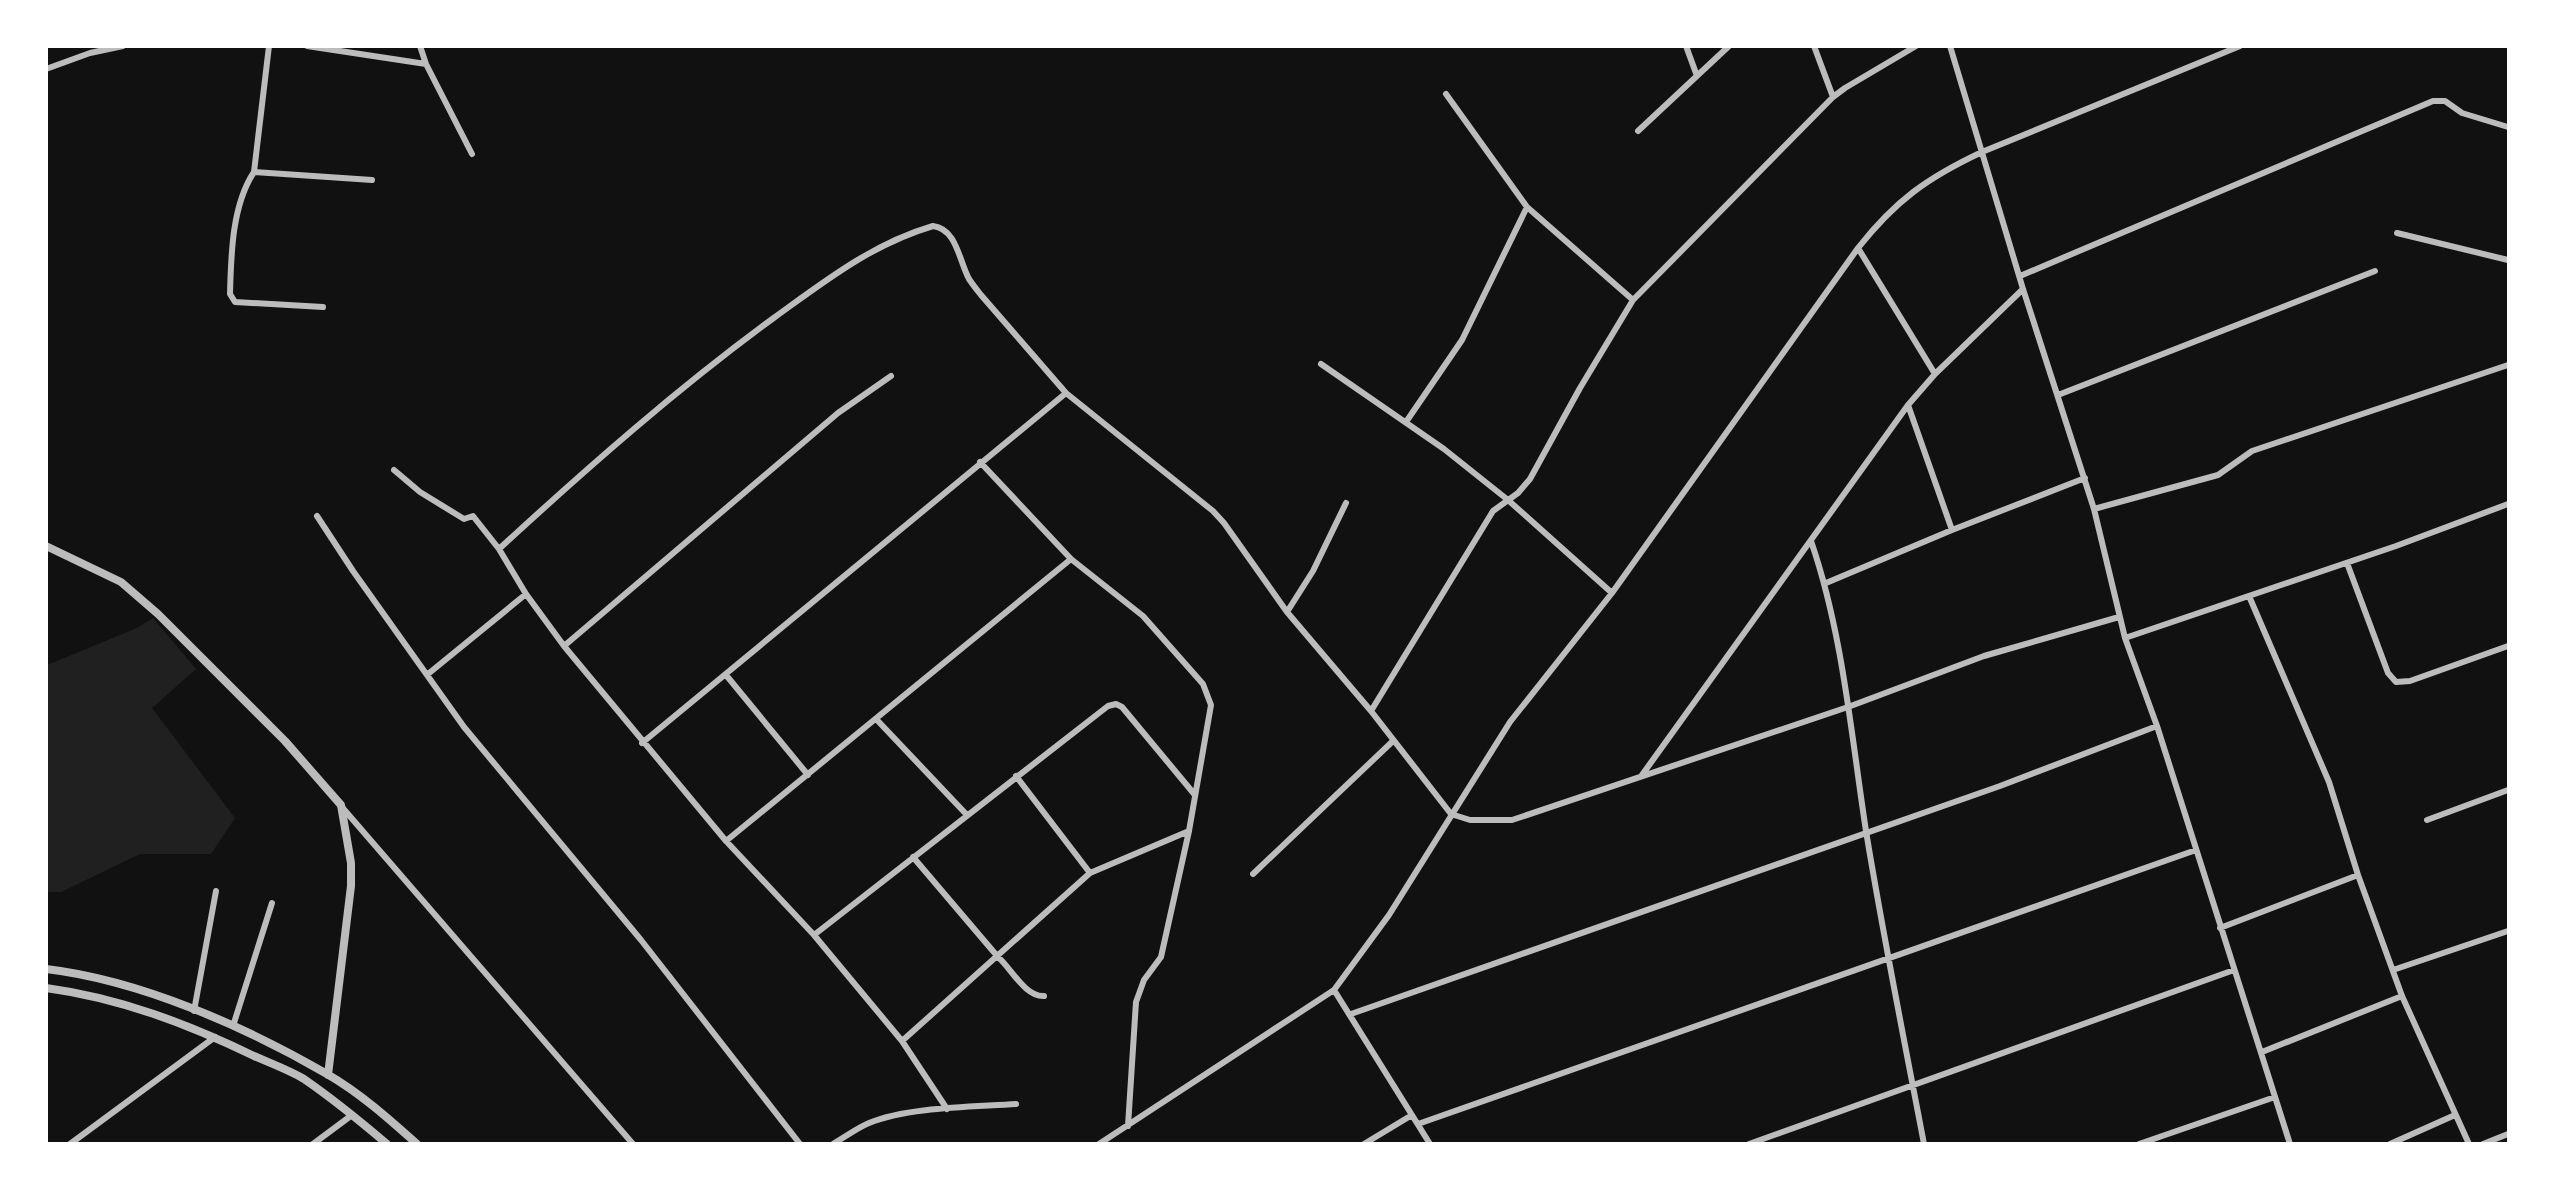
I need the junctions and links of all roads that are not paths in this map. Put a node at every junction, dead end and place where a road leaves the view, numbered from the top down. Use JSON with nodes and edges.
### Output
{"nodes":[{"id":1,"x":123,"y":46,"type":"edge"},
{"id":2,"x":269,"y":46,"type":"edge"},
{"id":3,"x":307,"y":46,"type":"edge"},
{"id":4,"x":420,"y":46,"type":"edge"},
{"id":5,"x":1686,"y":46,"type":"edge"},
{"id":6,"x":1729,"y":46,"type":"edge"},
{"id":7,"x":1814,"y":46,"type":"edge"},
{"id":8,"x":1916,"y":46,"type":"edge"},
{"id":9,"x":1950,"y":46,"type":"edge"},
{"id":10,"x":2240,"y":46,"type":"edge"},
{"id":11,"x":426,"y":64,"type":"junction"},
{"id":12,"x":46,"y":69,"type":"edge"},
{"id":13,"x":1697,"y":76,"type":"junction"},
{"id":14,"x":1446,"y":94,"type":"dead end"},
{"id":15,"x":1833,"y":98,"type":"junction"},
{"id":16,"x":2508,"y":127,"type":"edge"},
{"id":17,"x":1638,"y":131,"type":"dead end"},
{"id":18,"x":1982,"y":152,"type":"junction"},
{"id":19,"x":472,"y":154,"type":"dead end"},
{"id":20,"x":254,"y":172,"type":"junction"},
{"id":21,"x":372,"y":180,"type":"dead end"},
{"id":22,"x":1527,"y":207,"type":"junction"},
{"id":23,"x":2397,"y":233,"type":"dead end"},
{"id":24,"x":1858,"y":248,"type":"junction"},
{"id":25,"x":2508,"y":260,"type":"edge"},
{"id":26,"x":2374,"y":271,"type":"dead end"},
{"id":27,"x":2020,"y":276,"type":"junction"},
{"id":28,"x":2023,"y":289,"type":"junction"},
{"id":29,"x":1633,"y":300,"type":"junction"},
{"id":30,"x":324,"y":306,"type":"dead end"},
{"id":31,"x":1321,"y":364,"type":"dead end"},
{"id":32,"x":2508,"y":365,"type":"edge"},
{"id":33,"x":1935,"y":374,"type":"junction"},
{"id":34,"x":891,"y":375,"type":"dead end"},
{"id":35,"x":1066,"y":393,"type":"junction"},
{"id":36,"x":2058,"y":395,"type":"junction"},
{"id":37,"x":1908,"y":405,"type":"junction"},
{"id":38,"x":1406,"y":422,"type":"junction"},
{"id":39,"x":980,"y":462,"type":"junction"},
{"id":40,"x":394,"y":470,"type":"dead end"},
{"id":41,"x":2085,"y":478,"type":"junction"},
{"id":42,"x":1508,"y":500,"type":"junction"},
{"id":43,"x":1346,"y":503,"type":"dead end"},
{"id":44,"x":2508,"y":504,"type":"edge"},
{"id":45,"x":2094,"y":509,"type":"junction"},
{"id":46,"x":317,"y":516,"type":"dead end"},
{"id":47,"x":1952,"y":530,"type":"junction"},
{"id":48,"x":1811,"y":541,"type":"junction"},
{"id":49,"x":46,"y":546,"type":"edge"},
{"id":50,"x":499,"y":549,"type":"junction"},
{"id":51,"x":1071,"y":559,"type":"junction"},
{"id":52,"x":2347,"y":563,"type":"junction"},
{"id":53,"x":1826,"y":583,"type":"junction"},
{"id":54,"x":1612,"y":593,"type":"junction"},
{"id":55,"x":526,"y":594,"type":"junction"},
{"id":56,"x":2249,"y":596,"type":"junction"},
{"id":57,"x":1287,"y":612,"type":"junction"},
{"id":58,"x":2119,"y":617,"type":"junction"},
{"id":59,"x":2125,"y":638,"type":"junction"},
{"id":60,"x":564,"y":646,"type":"junction"},
{"id":61,"x":2508,"y":646,"type":"edge"},
{"id":62,"x":428,"y":674,"type":"junction"},
{"id":63,"x":726,"y":675,"type":"junction"},
{"id":64,"x":1848,"y":707,"type":"junction"},
{"id":65,"x":1371,"y":711,"type":"junction"},
{"id":66,"x":877,"y":720,"type":"junction"},
{"id":67,"x":2157,"y":726,"type":"junction"},
{"id":68,"x":1393,"y":741,"type":"junction"},
{"id":69,"x":642,"y":743,"type":"junction"},
{"id":70,"x":808,"y":775,"type":"junction"},
{"id":71,"x":1642,"y":775,"type":"junction"},
{"id":72,"x":1016,"y":776,"type":"junction"},
{"id":73,"x":2508,"y":790,"type":"edge"},
{"id":74,"x":1195,"y":795,"type":"junction"},
{"id":75,"x":341,"y":805,"type":"junction"},
{"id":76,"x":1451,"y":814,"type":"junction"},
{"id":77,"x":967,"y":815,"type":"junction"},
{"id":78,"x":2427,"y":820,"type":"dead end"},
{"id":79,"x":1189,"y":831,"type":"junction"},
{"id":80,"x":1866,"y":832,"type":"junction"},
{"id":81,"x":726,"y":842,"type":"junction"},
{"id":82,"x":2196,"y":850,"type":"junction"},
{"id":83,"x":913,"y":857,"type":"junction"},
{"id":84,"x":1090,"y":873,"type":"junction"},
{"id":85,"x":1252,"y":874,"type":"dead end"},
{"id":86,"x":2358,"y":875,"type":"junction"},
{"id":87,"x":216,"y":891,"type":"dead end"},
{"id":88,"x":272,"y":903,"type":"dead end"},
{"id":89,"x":2220,"y":928,"type":"junction"},
{"id":90,"x":2508,"y":930,"type":"edge"},
{"id":91,"x":814,"y":935,"type":"junction"},
{"id":92,"x":998,"y":957,"type":"junction"},
{"id":93,"x":1890,"y":958,"type":"junction"},
{"id":94,"x":46,"y":969,"type":"edge"},
{"id":95,"x":2234,"y":970,"type":"junction"},
{"id":96,"x":2393,"y":970,"type":"junction"},
{"id":97,"x":51,"y":989,"type":"edge"},
{"id":98,"x":1334,"y":990,"type":"junction"},
{"id":99,"x":46,"y":996,"type":"edge"},
{"id":100,"x":1044,"y":996,"type":"dead end"},
{"id":101,"x":2402,"y":996,"type":"junction"},
{"id":102,"x":194,"y":1011,"type":"junction"},
{"id":103,"x":1351,"y":1014,"type":"junction"},
{"id":104,"x":233,"y":1026,"type":"junction"},
{"id":105,"x":215,"y":1037,"type":"junction"},
{"id":106,"x":902,"y":1041,"type":"junction"},
{"id":107,"x":2262,"y":1052,"type":"junction"},
{"id":108,"x":328,"y":1075,"type":"junction"},
{"id":109,"x":1913,"y":1085,"type":"junction"},
{"id":110,"x":2275,"y":1097,"type":"junction"},
{"id":111,"x":1016,"y":1104,"type":"dead end"},
{"id":112,"x":947,"y":1109,"type":"junction"},
{"id":113,"x":352,"y":1115,"type":"junction"},
{"id":114,"x":1413,"y":1115,"type":"junction"},
{"id":115,"x":2455,"y":1115,"type":"junction"},
{"id":116,"x":1418,"y":1124,"type":"junction"},
{"id":117,"x":1128,"y":1126,"type":"junction"},
{"id":118,"x":2508,"y":1134,"type":"edge"},
{"id":119,"x":70,"y":1143,"type":"edge"},
{"id":120,"x":314,"y":1143,"type":"edge"},
{"id":121,"x":387,"y":1143,"type":"edge"},
{"id":122,"x":417,"y":1143,"type":"edge"},
{"id":123,"x":633,"y":1143,"type":"edge"},
{"id":124,"x":800,"y":1143,"type":"edge"},
{"id":125,"x":833,"y":1143,"type":"edge"},
{"id":126,"x":1099,"y":1143,"type":"edge"},
{"id":127,"x":1364,"y":1143,"type":"edge"},
{"id":128,"x":1430,"y":1143,"type":"edge"},
{"id":129,"x":1749,"y":1143,"type":"edge"},
{"id":130,"x":1924,"y":1143,"type":"edge"},
{"id":131,"x":2139,"y":1143,"type":"edge"},
{"id":132,"x":2290,"y":1143,"type":"edge"},
{"id":133,"x":2390,"y":1143,"type":"edge"},
{"id":134,"x":2469,"y":1143,"type":"edge"},
{"id":135,"x":2483,"y":1143,"type":"edge"}],
"edges":[{"from":1,"to":12,"type":"street"},
{"from":2,"to":20,"type":"street"},
{"from":3,"to":11,"type":"street"},
{"from":4,"to":11,"type":"street"},
{"from":5,"to":13,"type":"street"},
{"from":6,"to":13,"type":"street"},
{"from":7,"to":15,"type":"street"},
{"from":8,"to":15,"type":"street"},
{"from":9,"to":18,"type":"street"},
{"from":10,"to":18,"type":"street"},
{"from":11,"to":19,"type":"street"},
{"from":13,"to":17,"type":"street"},
{"from":14,"to":22,"type":"street"},
{"from":15,"to":29,"type":"street"},
{"from":16,"to":27,"type":"street"},
{"from":18,"to":24,"type":"street"},
{"from":18,"to":27,"type":"street"},
{"from":20,"to":21,"type":"street"},
{"from":20,"to":30,"type":"street"},
{"from":22,"to":29,"type":"street"},
{"from":22,"to":38,"type":"street"},
{"from":23,"to":25,"type":"street"},
{"from":24,"to":33,"type":"street"},
{"from":24,"to":54,"type":"street"},
{"from":26,"to":36,"type":"street"},
{"from":27,"to":28,"type":"street"},
{"from":28,"to":33,"type":"street"},
{"from":28,"to":36,"type":"street"},
{"from":29,"to":42,"type":"street"},
{"from":31,"to":38,"type":"street"},
{"from":32,"to":45,"type":"street"},
{"from":33,"to":37,"type":"street"},
{"from":34,"to":60,"type":"street"},
{"from":35,"to":39,"type":"street"},
{"from":35,"to":50,"type":"street"},
{"from":35,"to":57,"type":"street"},
{"from":36,"to":41,"type":"street"},
{"from":37,"to":47,"type":"street"},
{"from":37,"to":48,"type":"street"},
{"from":38,"to":42,"type":"street"},
{"from":39,"to":51,"type":"street"},
{"from":39,"to":63,"type":"street"},
{"from":40,"to":50,"type":"street"},
{"from":41,"to":45,"type":"street"},
{"from":41,"to":47,"type":"street"},
{"from":42,"to":54,"type":"street"},
{"from":42,"to":65,"type":"street"},
{"from":43,"to":57,"type":"street"},
{"from":44,"to":52,"type":"street"},
{"from":45,"to":58,"type":"street"},
{"from":46,"to":62,"type":"street"},
{"from":47,"to":53,"type":"street"},
{"from":48,"to":53,"type":"street"},
{"from":48,"to":71,"type":"street"},
{"from":49,"to":75,"type":"street"},
{"from":50,"to":55,"type":"street"},
{"from":51,"to":66,"type":"street"},
{"from":51,"to":74,"type":"street"},
{"from":52,"to":56,"type":"street"},
{"from":52,"to":61,"type":"street"},
{"from":53,"to":64,"type":"street"},
{"from":54,"to":76,"type":"street"},
{"from":55,"to":60,"type":"street"},
{"from":55,"to":62,"type":"street"},
{"from":56,"to":59,"type":"street"},
{"from":56,"to":86,"type":"street"},
{"from":57,"to":65,"type":"street"},
{"from":58,"to":59,"type":"street"},
{"from":58,"to":64,"type":"street"},
{"from":59,"to":67,"type":"street"},
{"from":60,"to":69,"type":"street"},
{"from":62,"to":124,"type":"street"},
{"from":63,"to":69,"type":"street"},
{"from":63,"to":70,"type":"street"},
{"from":64,"to":71,"type":"street"},
{"from":64,"to":80,"type":"street"},
{"from":65,"to":68,"type":"street"},
{"from":66,"to":70,"type":"street"},
{"from":66,"to":77,"type":"street"},
{"from":67,"to":80,"type":"street"},
{"from":67,"to":82,"type":"street"},
{"from":68,"to":76,"type":"street"},
{"from":68,"to":85,"type":"street"},
{"from":69,"to":81,"type":"street"},
{"from":70,"to":81,"type":"street"},
{"from":71,"to":76,"type":"street"},
{"from":72,"to":74,"type":"street"},
{"from":72,"to":77,"type":"street"},
{"from":72,"to":84,"type":"street"},
{"from":73,"to":78,"type":"street"},
{"from":74,"to":79,"type":"street"},
{"from":75,"to":108,"type":"street"},
{"from":75,"to":123,"type":"street"},
{"from":76,"to":98,"type":"street"},
{"from":77,"to":83,"type":"street"},
{"from":79,"to":84,"type":"street"},
{"from":79,"to":117,"type":"street"},
{"from":80,"to":93,"type":"street"},
{"from":80,"to":103,"type":"street"},
{"from":81,"to":91,"type":"street"},
{"from":82,"to":89,"type":"street"},
{"from":82,"to":93,"type":"street"},
{"from":83,"to":91,"type":"street"},
{"from":83,"to":92,"type":"street"},
{"from":84,"to":92,"type":"street"},
{"from":86,"to":89,"type":"street"},
{"from":86,"to":96,"type":"street"},
{"from":87,"to":102,"type":"street"},
{"from":88,"to":104,"type":"street"},
{"from":89,"to":95,"type":"street"},
{"from":90,"to":96,"type":"street"},
{"from":91,"to":106,"type":"street"},
{"from":92,"to":100,"type":"street"},
{"from":92,"to":106,"type":"street"},
{"from":93,"to":109,"type":"street"},
{"from":93,"to":116,"type":"street"},
{"from":94,"to":102,"type":"street"},
{"from":95,"to":107,"type":"street"},
{"from":95,"to":109,"type":"street"},
{"from":96,"to":101,"type":"street"},
{"from":97,"to":99,"type":"street"},
{"from":97,"to":105,"type":"street"},
{"from":98,"to":103,"type":"street"},
{"from":98,"to":117,"type":"street"},
{"from":101,"to":107,"type":"street"},
{"from":101,"to":115,"type":"street"},
{"from":102,"to":104,"type":"street"},
{"from":103,"to":114,"type":"street"},
{"from":104,"to":108,"type":"street"},
{"from":105,"to":113,"type":"street"},
{"from":105,"to":119,"type":"street"},
{"from":106,"to":112,"type":"street"},
{"from":107,"to":110,"type":"street"},
{"from":108,"to":122,"type":"street"},
{"from":109,"to":129,"type":"street"},
{"from":109,"to":130,"type":"street"},
{"from":110,"to":131,"type":"street"},
{"from":110,"to":132,"type":"street"},
{"from":111,"to":112,"type":"street"},
{"from":112,"to":125,"type":"street"},
{"from":113,"to":120,"type":"street"},
{"from":113,"to":121,"type":"street"},
{"from":114,"to":116,"type":"street"},
{"from":114,"to":127,"type":"street"},
{"from":115,"to":133,"type":"street"},
{"from":115,"to":134,"type":"street"},
{"from":116,"to":128,"type":"street"},
{"from":117,"to":126,"type":"street"},
{"from":118,"to":135,"type":"street"}]}
